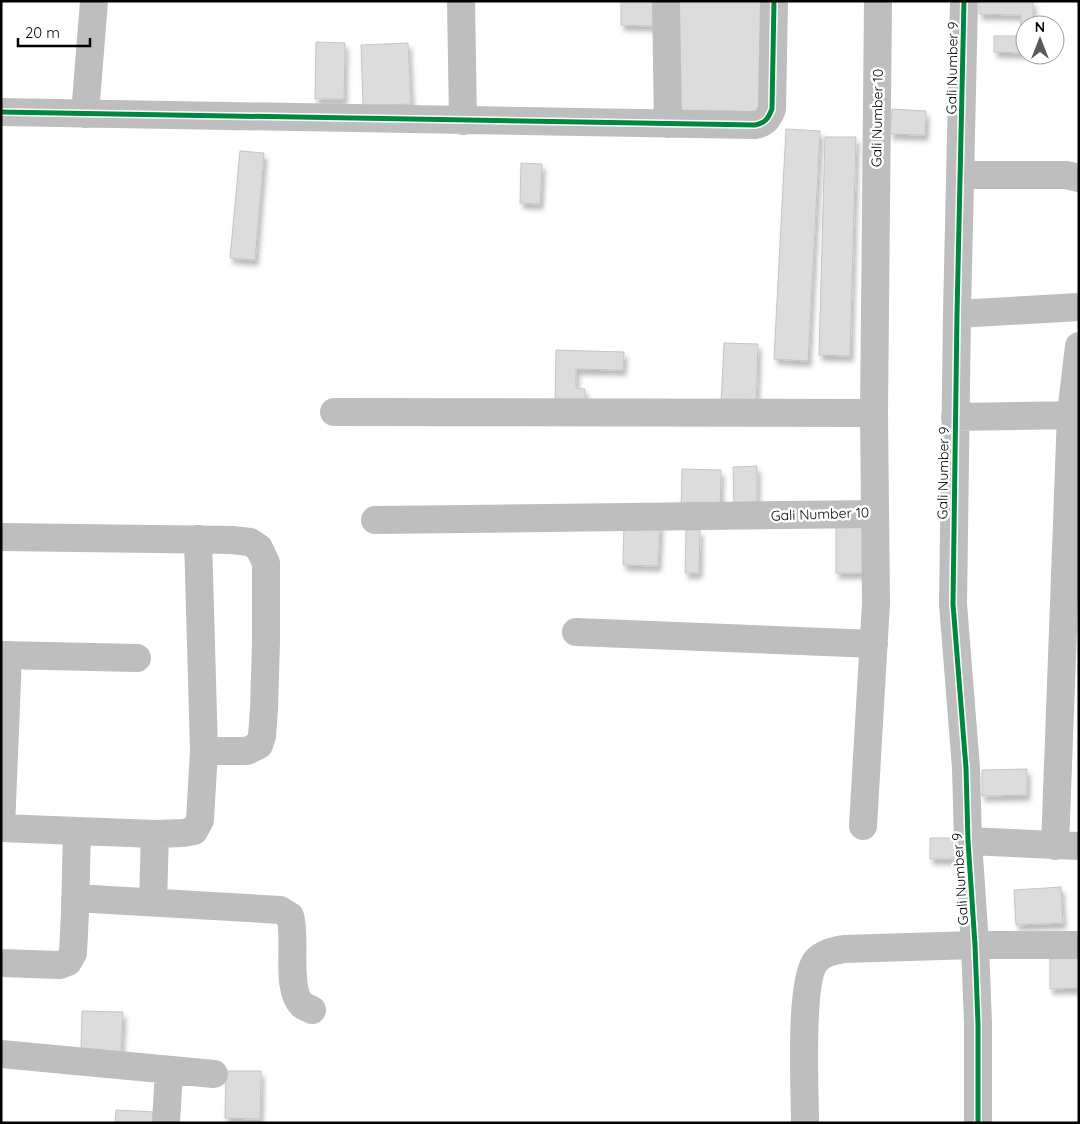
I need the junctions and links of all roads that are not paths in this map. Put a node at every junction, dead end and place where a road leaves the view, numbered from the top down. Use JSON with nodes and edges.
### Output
{"nodes":[{"id":1,"x":94,"y":1,"type":"edge"},
{"id":2,"x":462,"y":1,"type":"edge"},
{"id":3,"x":666,"y":1,"type":"edge"},
{"id":4,"x":774,"y":1,"type":"edge"},
{"id":5,"x":878,"y":1,"type":"edge"},
{"id":6,"x":964,"y":1,"type":"edge"},
{"id":7,"x":1,"y":112,"type":"edge"},
{"id":8,"x":86,"y":114,"type":"junction"},
{"id":9,"x":463,"y":121,"type":"junction"},
{"id":10,"x":668,"y":124,"type":"junction"},
{"id":11,"x":961,"y":175,"type":"junction"},
{"id":12,"x":1079,"y":178,"type":"edge"},
{"id":13,"x":1079,"y":307,"type":"edge"},
{"id":14,"x":957,"y":314,"type":"junction"},
{"id":15,"x":1079,"y":346,"type":"edge"},
{"id":16,"x":334,"y":412,"type":"dead end"},
{"id":17,"x":874,"y":413,"type":"junction"},
{"id":18,"x":1075,"y":414,"type":"edge"},
{"id":19,"x":955,"y":417,"type":"junction"},
{"id":20,"x":875,"y":514,"type":"junction"},
{"id":21,"x":375,"y":520,"type":"dead end"},
{"id":22,"x":1,"y":537,"type":"edge"},
{"id":23,"x":198,"y":539,"type":"junction"},
{"id":24,"x":1071,"y":621,"type":"edge"},
{"id":25,"x":576,"y":632,"type":"dead end"},
{"id":26,"x":874,"y":644,"type":"junction"},
{"id":27,"x":5,"y":655,"type":"edge"},
{"id":28,"x":137,"y":658,"type":"dead end"},
{"id":29,"x":204,"y":751,"type":"junction"},
{"id":30,"x":863,"y":826,"type":"dead end"},
{"id":31,"x":1,"y":828,"type":"edge"},
{"id":32,"x":77,"y":830,"type":"junction"},
{"id":33,"x":155,"y":834,"type":"junction"},
{"id":34,"x":968,"y":841,"type":"junction"},
{"id":35,"x":1067,"y":846,"type":"edge"},
{"id":36,"x":76,"y":898,"type":"junction"},
{"id":37,"x":153,"y":902,"type":"junction"},
{"id":38,"x":976,"y":945,"type":"junction"},
{"id":39,"x":1079,"y":945,"type":"edge"},
{"id":40,"x":1,"y":963,"type":"edge"},
{"id":41,"x":312,"y":1010,"type":"dead end"},
{"id":42,"x":1,"y":1054,"type":"edge"},
{"id":43,"x":169,"y":1070,"type":"junction"},
{"id":44,"x":214,"y":1074,"type":"dead end"},
{"id":45,"x":166,"y":1123,"type":"edge"},
{"id":46,"x":805,"y":1123,"type":"edge"},
{"id":47,"x":978,"y":1123,"type":"edge"}],
"edges":[{"from":1,"to":8,"type":"street"},
{"from":2,"to":9,"type":"street"},
{"from":3,"to":10,"type":"street"},
{"from":4,"to":10,"type":"street"},
{"from":5,"to":17,"type":"street","name":"Gali Number 10"},
{"from":6,"to":11,"type":"street","name":"Gali Number 9"},
{"from":7,"to":8,"type":"street"},
{"from":8,"to":9,"type":"street"},
{"from":9,"to":10,"type":"street"},
{"from":11,"to":12,"type":"street"},
{"from":11,"to":14,"type":"street","name":"Gali Number 9"},
{"from":13,"to":14,"type":"street"},
{"from":14,"to":19,"type":"street","name":"Gali Number 9"},
{"from":15,"to":18,"type":"street"},
{"from":16,"to":17,"type":"street"},
{"from":17,"to":20,"type":"street","name":"Gali Number 10"},
{"from":18,"to":19,"type":"street"},
{"from":18,"to":24,"type":"street"},
{"from":19,"to":34,"type":"street","name":"Gali Number 9"},
{"from":20,"to":21,"type":"street","name":"Gali Number 10"},
{"from":20,"to":26,"type":"street"},
{"from":22,"to":23,"type":"street"},
{"from":23,"to":29,"type":"street"},
{"from":23,"to":29,"type":"street"},
{"from":24,"to":35,"type":"street"},
{"from":25,"to":26,"type":"street"},
{"from":26,"to":30,"type":"street"},
{"from":27,"to":28,"type":"street"},
{"from":27,"to":31,"type":"street"},
{"from":29,"to":33,"type":"street"},
{"from":31,"to":32,"type":"street"},
{"from":32,"to":33,"type":"street"},
{"from":32,"to":36,"type":"street"},
{"from":33,"to":37,"type":"street"},
{"from":34,"to":35,"type":"street"},
{"from":34,"to":38,"type":"street","name":"Gali Number 9"},
{"from":36,"to":37,"type":"street"},
{"from":36,"to":40,"type":"street"},
{"from":37,"to":41,"type":"street"},
{"from":38,"to":39,"type":"street"},
{"from":38,"to":46,"type":"street"},
{"from":38,"to":47,"type":"street","name":"Gali Number 9"},
{"from":42,"to":43,"type":"street"},
{"from":43,"to":44,"type":"street"},
{"from":43,"to":45,"type":"street"}]}
